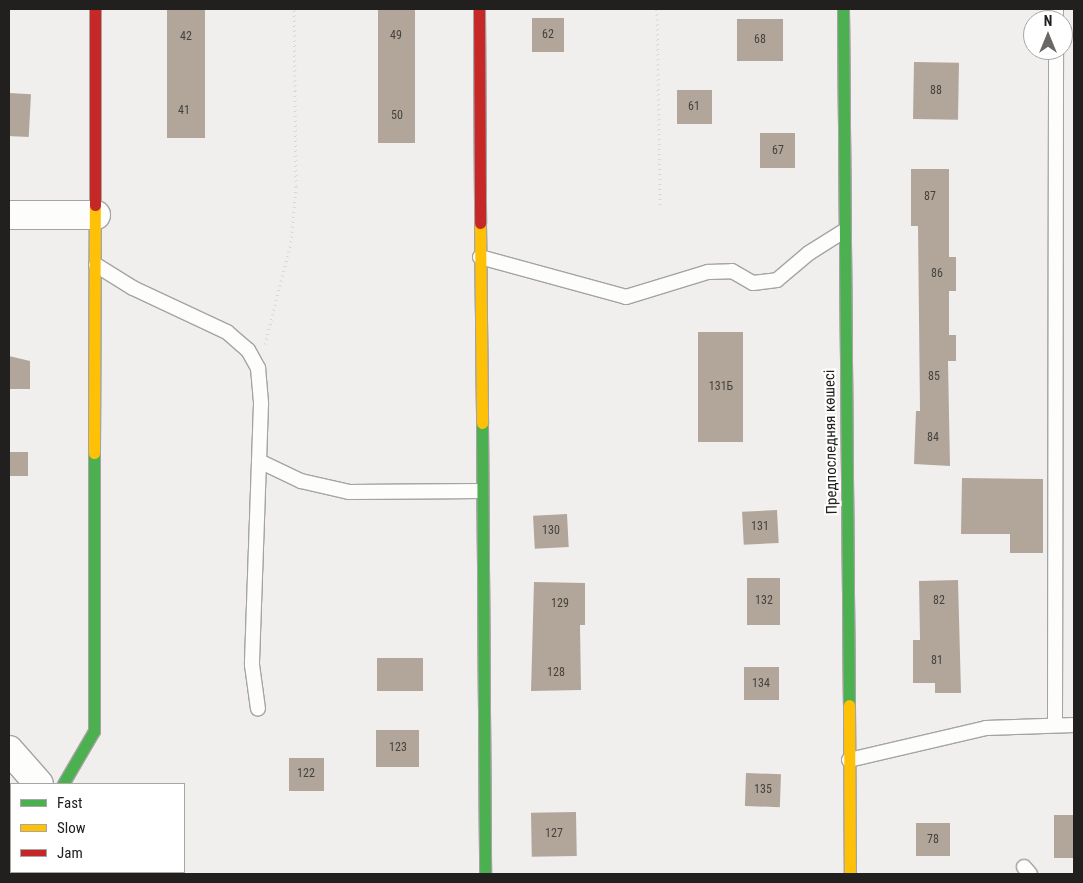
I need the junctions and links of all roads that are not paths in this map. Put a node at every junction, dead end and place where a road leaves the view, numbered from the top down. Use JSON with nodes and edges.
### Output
{"nodes":[{"id":1,"x":95,"y":9,"type":"edge"},
{"id":2,"x":479,"y":9,"type":"edge"},
{"id":3,"x":842,"y":9,"type":"edge"},
{"id":4,"x":1056,"y":60,"type":"edge"},
{"id":5,"x":9,"y":215,"type":"edge"},
{"id":6,"x":96,"y":215,"type":"junction"},
{"id":7,"x":844,"y":231,"type":"junction"},
{"id":8,"x":480,"y":257,"type":"junction"},
{"id":9,"x":96,"y":264,"type":"junction"},
{"id":10,"x":260,"y":461,"type":"junction"},
{"id":11,"x":481,"y":491,"type":"junction"},
{"id":12,"x":258,"y":709,"type":"dead end"},
{"id":13,"x":1055,"y":724,"type":"junction"},
{"id":14,"x":1074,"y":725,"type":"edge"},
{"id":15,"x":9,"y":750,"type":"edge"},
{"id":16,"x":849,"y":760,"type":"junction"},
{"id":17,"x":37,"y":783,"type":"edge"},
{"id":18,"x":64,"y":783,"type":"edge"},
{"id":19,"x":485,"y":874,"type":"edge"},
{"id":20,"x":850,"y":874,"type":"edge"}],
"edges":[{"from":1,"to":6,"type":"street"},
{"from":2,"to":8,"type":"street"},
{"from":3,"to":7,"type":"street","name":"Предпоследняя көшесі"},
{"from":4,"to":13,"type":"lane"},
{"from":5,"to":6,"type":"street"},
{"from":6,"to":9,"type":"street"},
{"from":7,"to":8,"type":"lane"},
{"from":7,"to":16,"type":"street","name":"Предпоследняя көшесі"},
{"from":8,"to":11,"type":"street"},
{"from":9,"to":10,"type":"lane"},
{"from":9,"to":18,"type":"street"},
{"from":10,"to":11,"type":"lane"},
{"from":10,"to":12,"type":"lane"},
{"from":11,"to":19,"type":"street"},
{"from":13,"to":14,"type":"lane"},
{"from":13,"to":16,"type":"lane"},
{"from":15,"to":17,"type":"street"},
{"from":16,"to":20,"type":"street","name":"Предпоследняя көшесі"}]}
